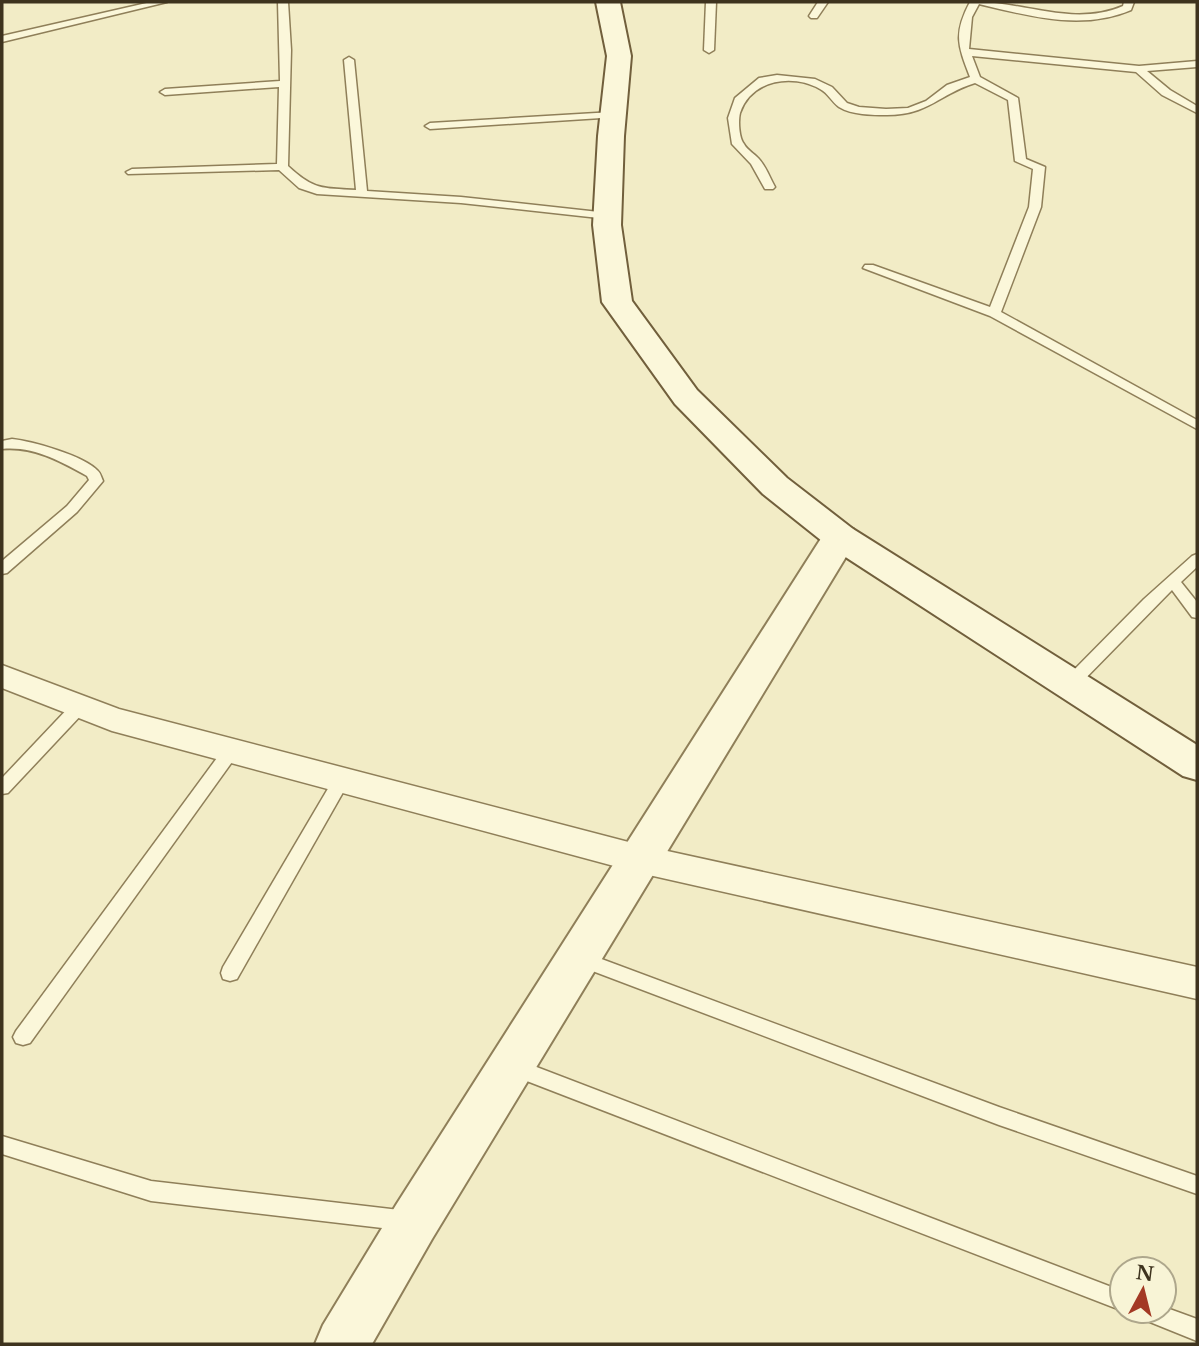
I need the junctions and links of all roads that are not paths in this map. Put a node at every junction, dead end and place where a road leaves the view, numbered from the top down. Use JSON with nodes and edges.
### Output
{"nodes":[{"id":1,"x":162,"y":2,"type":"edge"},
{"id":2,"x":283,"y":2,"type":"edge"},
{"id":3,"x":608,"y":2,"type":"edge"},
{"id":4,"x":711,"y":2,"type":"edge"},
{"id":5,"x":823,"y":2,"type":"edge"},
{"id":6,"x":975,"y":2,"type":"edge"},
{"id":7,"x":982,"y":2,"type":"edge"},
{"id":8,"x":1129,"y":2,"type":"edge"},
{"id":9,"x":814,"y":16,"type":"dead end"},
{"id":10,"x":2,"y":39,"type":"edge"},
{"id":11,"x":709,"y":50,"type":"dead end"},
{"id":12,"x":965,"y":51,"type":"junction"},
{"id":13,"x":349,"y":60,"type":"dead end"},
{"id":14,"x":1197,"y":64,"type":"edge"},
{"id":15,"x":1139,"y":69,"type":"junction"},
{"id":16,"x":976,"y":79,"type":"junction"},
{"id":17,"x":285,"y":84,"type":"junction"},
{"id":18,"x":164,"y":92,"type":"dead end"},
{"id":19,"x":1197,"y":110,"type":"edge"},
{"id":20,"x":613,"y":115,"type":"junction"},
{"id":21,"x":430,"y":126,"type":"dead end"},
{"id":22,"x":282,"y":167,"type":"junction"},
{"id":23,"x":132,"y":172,"type":"dead end"},
{"id":24,"x":769,"y":187,"type":"dead end"},
{"id":25,"x":362,"y":195,"type":"junction"},
{"id":26,"x":608,"y":216,"type":"junction"},
{"id":27,"x":869,"y":268,"type":"dead end"},
{"id":28,"x":994,"y":313,"type":"junction"},
{"id":29,"x":1197,"y":425,"type":"edge"},
{"id":30,"x":2,"y":445,"type":"edge"},
{"id":31,"x":839,"y":537,"type":"junction"},
{"id":32,"x":1197,"y":559,"type":"edge"},
{"id":33,"x":2,"y":569,"type":"edge"},
{"id":34,"x":1173,"y":581,"type":"junction"},
{"id":35,"x":1197,"y":613,"type":"edge"},
{"id":36,"x":2,"y":677,"type":"edge"},
{"id":37,"x":1070,"y":684,"type":"junction"},
{"id":38,"x":79,"y":707,"type":"junction"},
{"id":39,"x":231,"y":751,"type":"junction"},
{"id":40,"x":1197,"y":765,"type":"edge"},
{"id":41,"x":342,"y":780,"type":"junction"},
{"id":42,"x":2,"y":789,"type":"edge"},
{"id":43,"x":640,"y":859,"type":"junction"},
{"id":44,"x":577,"y":958,"type":"junction"},
{"id":45,"x":230,"y":973,"type":"dead end"},
{"id":46,"x":1197,"y":983,"type":"edge"},
{"id":47,"x":23,"y":1037,"type":"dead end"},
{"id":48,"x":510,"y":1066,"type":"junction"},
{"id":49,"x":2,"y":1145,"type":"edge"},
{"id":50,"x":1197,"y":1185,"type":"edge"},
{"id":51,"x":414,"y":1222,"type":"junction"},
{"id":52,"x":1108,"y":1296,"type":"edge"},
{"id":53,"x":1178,"y":1323,"type":"edge"},
{"id":54,"x":1197,"y":1330,"type":"edge"},
{"id":55,"x":342,"y":1344,"type":"edge"}],
"edges":[{"from":1,"to":10,"type":"lane"},
{"from":2,"to":17,"type":"lane"},
{"from":3,"to":20,"type":"main road"},
{"from":4,"to":11,"type":"lane"},
{"from":5,"to":9,"type":"lane"},
{"from":6,"to":12,"type":"lane"},
{"from":7,"to":8,"type":"lane"},
{"from":12,"to":15,"type":"lane"},
{"from":12,"to":16,"type":"lane"},
{"from":13,"to":25,"type":"lane"},
{"from":14,"to":15,"type":"lane"},
{"from":15,"to":19,"type":"lane"},
{"from":16,"to":24,"type":"lane"},
{"from":16,"to":28,"type":"lane"},
{"from":17,"to":18,"type":"lane"},
{"from":17,"to":22,"type":"lane"},
{"from":20,"to":21,"type":"lane"},
{"from":20,"to":26,"type":"main road"},
{"from":22,"to":23,"type":"lane"},
{"from":22,"to":25,"type":"lane"},
{"from":25,"to":26,"type":"lane"},
{"from":26,"to":31,"type":"main road"},
{"from":27,"to":28,"type":"lane"},
{"from":28,"to":29,"type":"lane"},
{"from":30,"to":33,"type":"lane"},
{"from":31,"to":37,"type":"main road"},
{"from":31,"to":43,"type":"main road"},
{"from":32,"to":34,"type":"lane"},
{"from":34,"to":35,"type":"lane"},
{"from":34,"to":37,"type":"lane"},
{"from":36,"to":38,"type":"street"},
{"from":37,"to":40,"type":"main road"},
{"from":38,"to":39,"type":"street"},
{"from":38,"to":42,"type":"lane"},
{"from":39,"to":41,"type":"street"},
{"from":39,"to":47,"type":"lane"},
{"from":41,"to":43,"type":"street"},
{"from":41,"to":45,"type":"lane"},
{"from":43,"to":44,"type":"main road"},
{"from":43,"to":46,"type":"street"},
{"from":44,"to":48,"type":"main road"},
{"from":44,"to":50,"type":"lane"},
{"from":48,"to":51,"type":"main road"},
{"from":48,"to":52,"type":"lane"},
{"from":49,"to":51,"type":"lane"},
{"from":51,"to":55,"type":"main road"},
{"from":53,"to":54,"type":"lane"}]}
